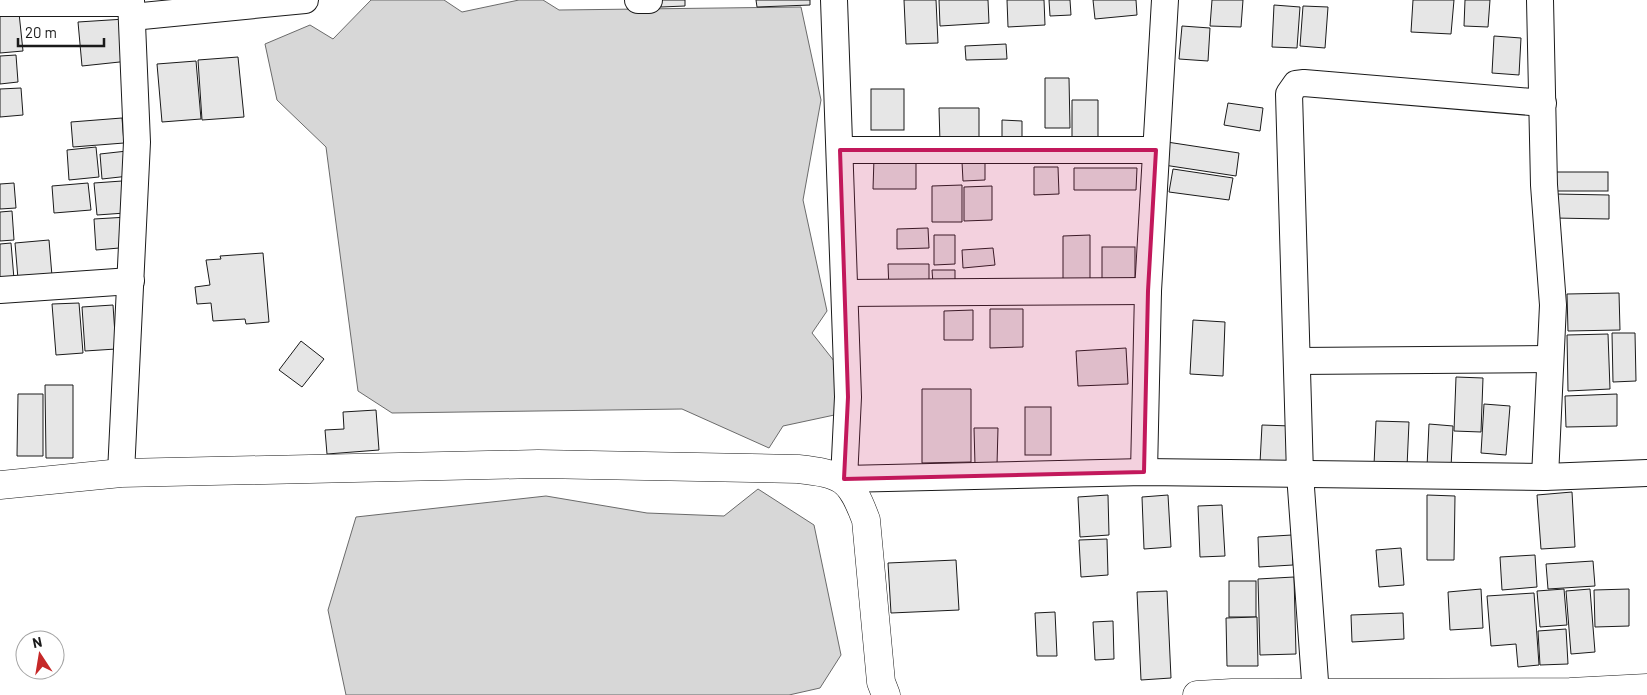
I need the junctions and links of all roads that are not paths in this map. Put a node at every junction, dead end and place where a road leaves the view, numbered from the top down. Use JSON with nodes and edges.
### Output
{"nodes":[{"id":1,"x":305,"y":0,"type":"edge"},
{"id":2,"x":638,"y":0,"type":"edge"},
{"id":3,"x":649,"y":0,"type":"edge"},
{"id":4,"x":834,"y":0,"type":"edge"},
{"id":5,"x":1166,"y":0,"type":"edge"},
{"id":6,"x":1540,"y":0,"type":"edge"},
{"id":7,"x":0,"y":3,"type":"edge"},
{"id":8,"x":131,"y":7,"type":"edge"},
{"id":9,"x":1543,"y":103,"type":"junction"},
{"id":10,"x":840,"y":150,"type":"junction"},
{"id":11,"x":1156,"y":150,"type":"junction"},
{"id":12,"x":131,"y":281,"type":"junction"},
{"id":13,"x":0,"y":290,"type":"edge"},
{"id":14,"x":1148,"y":291,"type":"junction"},
{"id":15,"x":845,"y":293,"type":"junction"},
{"id":16,"x":1550,"y":359,"type":"junction"},
{"id":17,"x":1296,"y":360,"type":"junction"},
{"id":18,"x":1144,"y":472,"type":"junction"},
{"id":19,"x":1647,"y":472,"type":"edge"},
{"id":20,"x":121,"y":473,"type":"junction"},
{"id":21,"x":1300,"y":474,"type":"junction"},
{"id":22,"x":1545,"y":477,"type":"junction"},
{"id":23,"x":844,"y":479,"type":"junction"},
{"id":24,"x":0,"y":485,"type":"edge"},
{"id":25,"x":1647,"y":688,"type":"edge"},
{"id":26,"x":1316,"y":694,"type":"edge"},
{"id":27,"x":886,"y":695,"type":"edge"},
{"id":28,"x":1197,"y":695,"type":"edge"}],
"edges":[{"from":1,"to":8,"type":"street"},
{"from":2,"to":3,"type":"street"},
{"from":4,"to":10,"type":"street"},
{"from":5,"to":11,"type":"street"},
{"from":6,"to":9,"type":"street"},
{"from":7,"to":8,"type":"street"},
{"from":8,"to":12,"type":"street"},
{"from":9,"to":16,"type":"street"},
{"from":9,"to":17,"type":"street"},
{"from":10,"to":11,"type":"street"},
{"from":10,"to":15,"type":"street"},
{"from":11,"to":14,"type":"street"},
{"from":12,"to":13,"type":"street"},
{"from":12,"to":20,"type":"street"},
{"from":14,"to":15,"type":"street"},
{"from":14,"to":18,"type":"street"},
{"from":15,"to":23,"type":"street"},
{"from":16,"to":17,"type":"street"},
{"from":16,"to":22,"type":"street"},
{"from":17,"to":21,"type":"street"},
{"from":18,"to":21,"type":"street"},
{"from":18,"to":23,"type":"street"},
{"from":19,"to":22,"type":"street"},
{"from":20,"to":23,"type":"street"},
{"from":20,"to":24,"type":"street"},
{"from":21,"to":22,"type":"street"},
{"from":21,"to":26,"type":"street"},
{"from":23,"to":27,"type":"street"},
{"from":25,"to":26,"type":"street"},
{"from":26,"to":28,"type":"street"}]}
